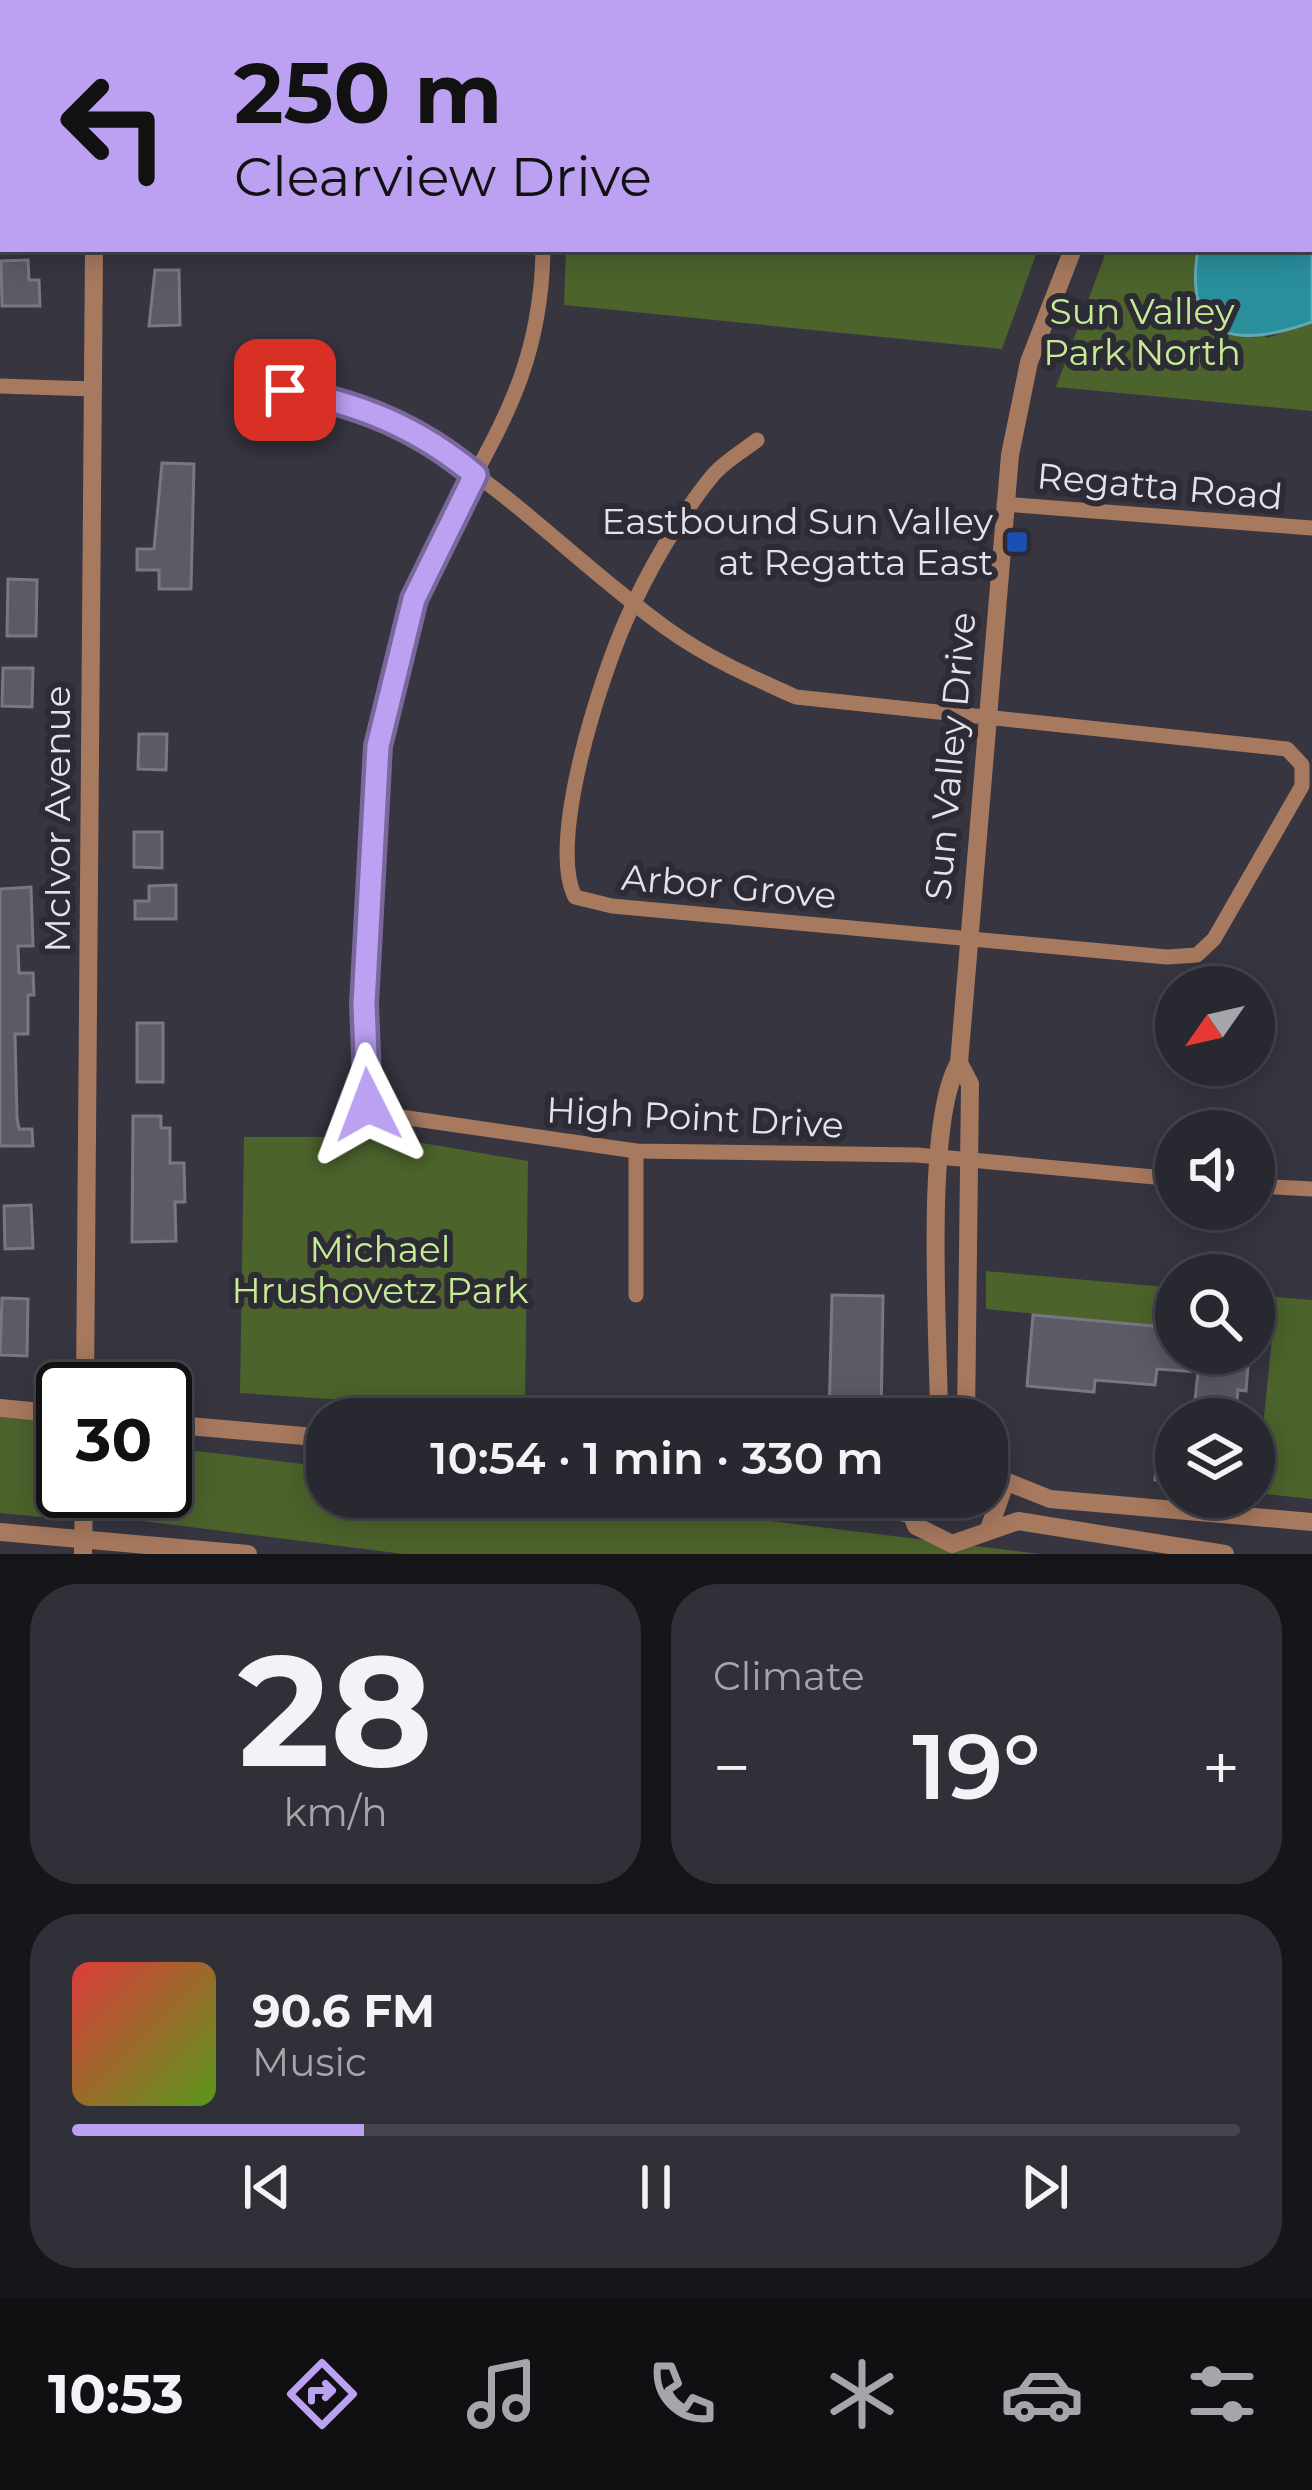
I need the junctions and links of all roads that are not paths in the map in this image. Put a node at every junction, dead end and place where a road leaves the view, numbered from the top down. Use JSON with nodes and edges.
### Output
{"nodes":[{"id":1,"x":94,"y":252,"type":"edge"},
{"id":2,"x":543,"y":252,"type":"edge"},
{"id":3,"x":1072,"y":252,"type":"edge"},
{"id":4,"x":0,"y":386,"type":"edge"},
{"id":5,"x":93,"y":388,"type":"junction"},
{"id":6,"x":252,"y":388,"type":"dead end"},
{"id":7,"x":757,"y":440,"type":"dead end"},
{"id":8,"x":475,"y":475,"type":"junction"},
{"id":9,"x":1004,"y":504,"type":"junction"},
{"id":10,"x":1312,"y":529,"type":"edge"},
{"id":11,"x":634,"y":603,"type":"junction"},
{"id":12,"x":986,"y":719,"type":"junction"},
{"id":13,"x":968,"y":940,"type":"junction"},
{"id":14,"x":959,"y":1064,"type":"junction"},
{"id":15,"x":636,"y":1151,"type":"junction"},
{"id":16,"x":954,"y":1158,"type":"junction"},
{"id":17,"x":1155,"y":1176,"type":"edge"},
{"id":18,"x":1275,"y":1187,"type":"edge"},
{"id":19,"x":1312,"y":1189,"type":"edge"},
{"id":20,"x":636,"y":1295,"type":"dead end"},
{"id":21,"x":85,"y":1362,"type":"edge"},
{"id":22,"x":940,"y":1398,"type":"edge"},
{"id":23,"x":965,"y":1398,"type":"edge"},
{"id":24,"x":0,"y":1408,"type":"edge"},
{"id":25,"x":36,"y":1411,"type":"edge"},
{"id":26,"x":192,"y":1426,"type":"edge"},
{"id":27,"x":306,"y":1436,"type":"edge"},
{"id":28,"x":1008,"y":1482,"type":"edge"},
{"id":29,"x":915,"y":1518,"type":"edge"},
{"id":30,"x":994,"y":1518,"type":"edge"},
{"id":31,"x":1312,"y":1522,"type":"edge"},
{"id":32,"x":989,"y":1528,"type":"junction"},
{"id":33,"x":0,"y":1532,"type":"edge"},
{"id":34,"x":83,"y":1547,"type":"edge"},
{"id":35,"x":248,"y":1554,"type":"edge"},
{"id":36,"x":1225,"y":1554,"type":"edge"}],
"edges":[{"from":1,"to":5,"type":"street","name":"McIvor Avenue"},
{"from":2,"to":8,"type":"street"},
{"from":3,"to":9,"type":"street","name":"Sun Valley Drive"},
{"from":4,"to":5,"type":"street"},
{"from":5,"to":21,"type":"street","name":"McIvor Avenue"},
{"from":6,"to":8,"type":"street"},
{"from":7,"to":11,"type":"street"},
{"from":8,"to":11,"type":"street"},
{"from":8,"to":15,"type":"street","name":"High Point Drive"},
{"from":9,"to":10,"type":"street","name":"Regatta Road"},
{"from":9,"to":12,"type":"street","name":"Sun Valley Drive"},
{"from":11,"to":12,"type":"street"},
{"from":11,"to":13,"type":"street","name":"Arbor Grove"},
{"from":12,"to":13,"type":"street","name":"Sun Valley Drive"},
{"from":12,"to":13,"type":"street"},
{"from":13,"to":14,"type":"street","name":"Sun Valley Drive"},
{"from":14,"to":16,"type":"street","name":"Sun Valley Drive"},
{"from":14,"to":16,"type":"street","name":"Sun Valley Drive"},
{"from":15,"to":16,"type":"street","name":"High Point Drive"},
{"from":15,"to":20,"type":"street"},
{"from":16,"to":17,"type":"street"},
{"from":16,"to":22,"type":"street","name":"Sun Valley Drive"},
{"from":16,"to":23,"type":"street","name":"Sun Valley Drive"},
{"from":18,"to":19,"type":"street"},
{"from":24,"to":25,"type":"street"},
{"from":26,"to":27,"type":"street"},
{"from":28,"to":31,"type":"street"},
{"from":29,"to":32,"type":"street"},
{"from":30,"to":32,"type":"street"},
{"from":32,"to":36,"type":"street"},
{"from":33,"to":34,"type":"street"},
{"from":34,"to":35,"type":"street"}]}
